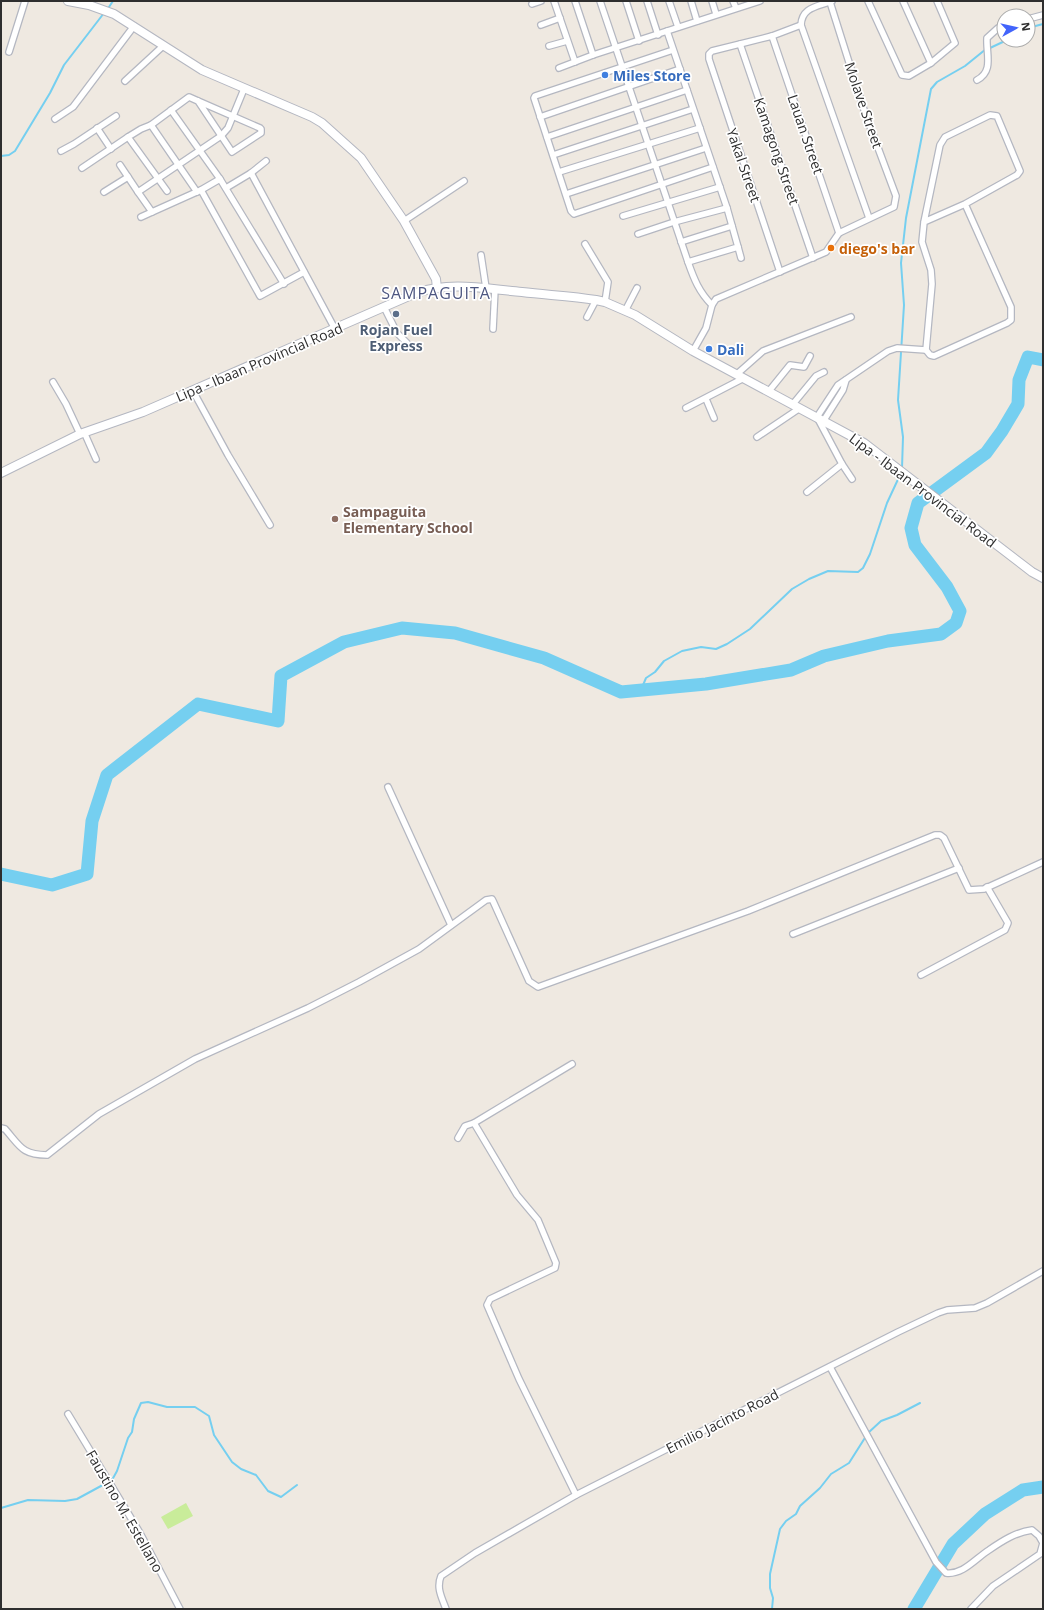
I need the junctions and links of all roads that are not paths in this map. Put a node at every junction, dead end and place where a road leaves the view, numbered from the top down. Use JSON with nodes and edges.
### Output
{"nodes":[{"id":1,"x":25,"y":1,"type":"edge"},
{"id":2,"x":68,"y":1,"type":"edge"},
{"id":3,"x":541,"y":1,"type":"edge"},
{"id":4,"x":554,"y":1,"type":"edge"},
{"id":5,"x":575,"y":1,"type":"edge"},
{"id":6,"x":600,"y":1,"type":"edge"},
{"id":7,"x":626,"y":1,"type":"edge"},
{"id":8,"x":647,"y":1,"type":"edge"},
{"id":9,"x":669,"y":1,"type":"edge"},
{"id":10,"x":691,"y":1,"type":"edge"},
{"id":11,"x":712,"y":1,"type":"edge"},
{"id":12,"x":733,"y":1,"type":"edge"},
{"id":13,"x":831,"y":1,"type":"edge"},
{"id":14,"x":868,"y":1,"type":"edge"},
{"id":15,"x":903,"y":1,"type":"edge"},
{"id":16,"x":937,"y":1,"type":"edge"},
{"id":17,"x":757,"y":2,"type":"edge"},
{"id":18,"x":532,"y":4,"type":"dead end"},
{"id":19,"x":736,"y":8,"type":"junction"},
{"id":20,"x":716,"y":14,"type":"junction"},
{"id":21,"x":560,"y":18,"type":"junction"},
{"id":22,"x":697,"y":21,"type":"junction"},
{"id":23,"x":541,"y":25,"type":"dead end"},
{"id":24,"x":800,"y":25,"type":"junction"},
{"id":25,"x":134,"y":26,"type":"junction"},
{"id":26,"x":678,"y":27,"type":"junction"},
{"id":27,"x":996,"y":30,"type":"edge"},
{"id":28,"x":667,"y":31,"type":"junction"},
{"id":29,"x":658,"y":35,"type":"junction"},
{"id":30,"x":772,"y":36,"type":"junction"},
{"id":31,"x":568,"y":41,"type":"junction"},
{"id":32,"x":639,"y":41,"type":"junction"},
{"id":33,"x":740,"y":44,"type":"junction"},
{"id":34,"x":163,"y":46,"type":"junction"},
{"id":35,"x":549,"y":46,"type":"dead end"},
{"id":36,"x":615,"y":48,"type":"junction"},
{"id":37,"x":673,"y":50,"type":"junction"},
{"id":38,"x":9,"y":52,"type":"dead end"},
{"id":39,"x":593,"y":55,"type":"junction"},
{"id":40,"x":575,"y":62,"type":"junction"},
{"id":41,"x":931,"y":63,"type":"junction"},
{"id":42,"x":559,"y":68,"type":"dead end"},
{"id":43,"x":622,"y":68,"type":"junction"},
{"id":44,"x":680,"y":69,"type":"junction"},
{"id":45,"x":977,"y":80,"type":"dead end"},
{"id":46,"x":126,"y":81,"type":"dead end"},
{"id":47,"x":629,"y":86,"type":"junction"},
{"id":48,"x":244,"y":89,"type":"junction"},
{"id":49,"x":687,"y":90,"type":"junction"},
{"id":50,"x":198,"y":101,"type":"junction"},
{"id":51,"x":636,"y":106,"type":"junction"},
{"id":52,"x":693,"y":109,"type":"junction"},
{"id":53,"x":171,"y":110,"type":"junction"},
{"id":54,"x":116,"y":116,"type":"dead end"},
{"id":55,"x":234,"y":117,"type":"junction"},
{"id":56,"x":540,"y":117,"type":"junction"},
{"id":57,"x":55,"y":119,"type":"dead end"},
{"id":58,"x":151,"y":125,"type":"junction"},
{"id":59,"x":642,"y":126,"type":"junction"},
{"id":60,"x":97,"y":128,"type":"junction"},
{"id":61,"x":700,"y":128,"type":"junction"},
{"id":62,"x":221,"y":136,"type":"junction"},
{"id":63,"x":128,"y":137,"type":"junction"},
{"id":64,"x":547,"y":137,"type":"junction"},
{"id":65,"x":649,"y":145,"type":"junction"},
{"id":66,"x":706,"y":148,"type":"junction"},
{"id":67,"x":111,"y":149,"type":"junction"},
{"id":68,"x":199,"y":150,"type":"junction"},
{"id":69,"x":61,"y":151,"type":"dead end"},
{"id":70,"x":553,"y":155,"type":"junction"},
{"id":71,"x":266,"y":161,"type":"dead end"},
{"id":72,"x":178,"y":164,"type":"junction"},
{"id":73,"x":656,"y":164,"type":"junction"},
{"id":74,"x":120,"y":165,"type":"dead end"},
{"id":75,"x":713,"y":167,"type":"junction"},
{"id":76,"x":82,"y":168,"type":"dead end"},
{"id":77,"x":559,"y":172,"type":"junction"},
{"id":78,"x":251,"y":173,"type":"junction"},
{"id":79,"x":128,"y":177,"type":"junction"},
{"id":80,"x":157,"y":179,"type":"junction"},
{"id":81,"x":220,"y":179,"type":"junction"},
{"id":82,"x":464,"y":181,"type":"dead end"},
{"id":83,"x":662,"y":183,"type":"junction"},
{"id":84,"x":720,"y":187,"type":"junction"},
{"id":85,"x":226,"y":188,"type":"junction"},
{"id":86,"x":167,"y":191,"type":"dead end"},
{"id":87,"x":199,"y":191,"type":"junction"},
{"id":88,"x":104,"y":192,"type":"dead end"},
{"id":89,"x":138,"y":192,"type":"junction"},
{"id":90,"x":566,"y":194,"type":"junction"},
{"id":91,"x":669,"y":203,"type":"junction"},
{"id":92,"x":965,"y":204,"type":"junction"},
{"id":93,"x":727,"y":208,"type":"junction"},
{"id":94,"x":152,"y":212,"type":"junction"},
{"id":95,"x":623,"y":216,"type":"dead end"},
{"id":96,"x":141,"y":217,"type":"dead end"},
{"id":97,"x":869,"y":218,"type":"junction"},
{"id":98,"x":404,"y":221,"type":"junction"},
{"id":99,"x":674,"y":222,"type":"junction"},
{"id":100,"x":924,"y":222,"type":"junction"},
{"id":101,"x":732,"y":226,"type":"junction"},
{"id":102,"x":839,"y":233,"type":"junction"},
{"id":103,"x":638,"y":234,"type":"dead end"},
{"id":104,"x":682,"y":242,"type":"junction"},
{"id":105,"x":585,"y":244,"type":"dead end"},
{"id":106,"x":738,"y":247,"type":"junction"},
{"id":107,"x":481,"y":255,"type":"dead end"},
{"id":108,"x":741,"y":258,"type":"dead end"},
{"id":109,"x":813,"y":258,"type":"junction"},
{"id":110,"x":688,"y":262,"type":"junction"},
{"id":111,"x":304,"y":272,"type":"junction"},
{"id":112,"x":780,"y":272,"type":"junction"},
{"id":113,"x":284,"y":284,"type":"junction"},
{"id":114,"x":438,"y":288,"type":"junction"},
{"id":115,"x":486,"y":288,"type":"junction"},
{"id":116,"x":637,"y":288,"type":"dead end"},
{"id":117,"x":495,"y":289,"type":"junction"},
{"id":118,"x":596,"y":300,"type":"junction"},
{"id":119,"x":605,"y":302,"type":"junction"},
{"id":120,"x":712,"y":305,"type":"junction"},
{"id":121,"x":384,"y":307,"type":"junction"},
{"id":122,"x":625,"y":311,"type":"junction"},
{"id":123,"x":587,"y":317,"type":"dead end"},
{"id":124,"x":851,"y":317,"type":"dead end"},
{"id":125,"x":493,"y":328,"type":"dead end"},
{"id":126,"x":335,"y":329,"type":"junction"},
{"id":127,"x":407,"y":343,"type":"dead end"},
{"id":128,"x":926,"y":350,"type":"junction"},
{"id":129,"x":693,"y":351,"type":"junction"},
{"id":130,"x":810,"y":356,"type":"dead end"},
{"id":131,"x":824,"y":372,"type":"dead end"},
{"id":132,"x":741,"y":376,"type":"junction"},
{"id":133,"x":53,"y":382,"type":"dead end"},
{"id":134,"x":193,"y":391,"type":"junction"},
{"id":135,"x":769,"y":391,"type":"junction"},
{"id":136,"x":706,"y":399,"type":"junction"},
{"id":137,"x":797,"y":406,"type":"junction"},
{"id":138,"x":686,"y":408,"type":"dead end"},
{"id":139,"x":714,"y":418,"type":"dead end"},
{"id":140,"x":821,"y":418,"type":"junction"},
{"id":141,"x":82,"y":433,"type":"junction"},
{"id":142,"x":757,"y":437,"type":"dead end"},
{"id":143,"x":96,"y":459,"type":"dead end"},
{"id":144,"x":842,"y":464,"type":"junction"},
{"id":145,"x":1,"y":473,"type":"edge"},
{"id":146,"x":852,"y":478,"type":"dead end"},
{"id":147,"x":807,"y":492,"type":"dead end"},
{"id":148,"x":270,"y":525,"type":"dead end"},
{"id":149,"x":1043,"y":578,"type":"edge"},
{"id":150,"x":388,"y":787,"type":"dead end"},
{"id":151,"x":1043,"y":862,"type":"edge"},
{"id":152,"x":959,"y":868,"type":"junction"},
{"id":153,"x":986,"y":888,"type":"junction"},
{"id":154,"x":451,"y":925,"type":"junction"},
{"id":155,"x":794,"y":934,"type":"dead end"},
{"id":156,"x":921,"y":975,"type":"dead end"},
{"id":157,"x":572,"y":1064,"type":"dead end"},
{"id":158,"x":474,"y":1123,"type":"junction"},
{"id":159,"x":1,"y":1128,"type":"edge"},
{"id":160,"x":458,"y":1138,"type":"dead end"},
{"id":161,"x":1043,"y":1271,"type":"edge"},
{"id":162,"x":830,"y":1367,"type":"junction"},
{"id":163,"x":68,"y":1414,"type":"dead end"},
{"id":164,"x":576,"y":1495,"type":"junction"},
{"id":165,"x":180,"y":1609,"type":"edge"},
{"id":166,"x":446,"y":1609,"type":"edge"},
{"id":167,"x":972,"y":1609,"type":"edge"}],
"edges":[{"from":1,"to":38,"type":"street"},
{"from":2,"to":25,"type":"main road"},
{"from":3,"to":18,"type":"street"},
{"from":4,"to":21,"type":"street"},
{"from":5,"to":39,"type":"street"},
{"from":6,"to":36,"type":"street"},
{"from":7,"to":32,"type":"street"},
{"from":8,"to":29,"type":"street"},
{"from":9,"to":26,"type":"street"},
{"from":10,"to":22,"type":"street"},
{"from":11,"to":20,"type":"street"},
{"from":12,"to":19,"type":"street"},
{"from":13,"to":24,"type":"street"},
{"from":13,"to":97,"type":"street","name":"Molave Street"},
{"from":14,"to":41,"type":"street"},
{"from":15,"to":41,"type":"street"},
{"from":16,"to":41,"type":"street"},
{"from":17,"to":19,"type":"street"},
{"from":19,"to":20,"type":"street"},
{"from":20,"to":22,"type":"street"},
{"from":21,"to":23,"type":"street"},
{"from":21,"to":31,"type":"street"},
{"from":22,"to":26,"type":"street"},
{"from":24,"to":30,"type":"street"},
{"from":24,"to":97,"type":"street"},
{"from":25,"to":34,"type":"main road"},
{"from":25,"to":57,"type":"street"},
{"from":26,"to":28,"type":"street"},
{"from":27,"to":45,"type":"street"},
{"from":28,"to":29,"type":"street"},
{"from":28,"to":37,"type":"street"},
{"from":29,"to":32,"type":"street"},
{"from":30,"to":33,"type":"street"},
{"from":30,"to":102,"type":"street","name":"Lauan Street"},
{"from":31,"to":35,"type":"street"},
{"from":31,"to":40,"type":"street"},
{"from":32,"to":36,"type":"street"},
{"from":33,"to":109,"type":"street","name":"Kamagong Street"},
{"from":33,"to":112,"type":"street","name":"Yakal Street"},
{"from":34,"to":46,"type":"street"},
{"from":34,"to":48,"type":"main road"},
{"from":36,"to":39,"type":"street"},
{"from":36,"to":43,"type":"street"},
{"from":37,"to":43,"type":"street"},
{"from":37,"to":44,"type":"street"},
{"from":39,"to":40,"type":"street"},
{"from":40,"to":42,"type":"street"},
{"from":43,"to":47,"type":"street"},
{"from":43,"to":56,"type":"street"},
{"from":44,"to":47,"type":"street"},
{"from":44,"to":49,"type":"street"},
{"from":47,"to":51,"type":"street"},
{"from":47,"to":56,"type":"street"},
{"from":48,"to":55,"type":"street"},
{"from":48,"to":98,"type":"main road"},
{"from":49,"to":51,"type":"street"},
{"from":49,"to":52,"type":"street"},
{"from":50,"to":53,"type":"street"},
{"from":50,"to":55,"type":"street"},
{"from":50,"to":62,"type":"street"},
{"from":51,"to":59,"type":"street"},
{"from":51,"to":64,"type":"street"},
{"from":52,"to":59,"type":"street"},
{"from":52,"to":61,"type":"street"},
{"from":53,"to":58,"type":"street"},
{"from":53,"to":68,"type":"street"},
{"from":54,"to":60,"type":"street"},
{"from":55,"to":62,"type":"street"},
{"from":55,"to":62,"type":"street"},
{"from":56,"to":64,"type":"street"},
{"from":58,"to":63,"type":"street"},
{"from":58,"to":72,"type":"street"},
{"from":59,"to":65,"type":"street"},
{"from":59,"to":70,"type":"street"},
{"from":60,"to":67,"type":"street"},
{"from":60,"to":69,"type":"street"},
{"from":61,"to":65,"type":"street"},
{"from":61,"to":66,"type":"street"},
{"from":62,"to":68,"type":"street"},
{"from":63,"to":67,"type":"street"},
{"from":63,"to":80,"type":"street"},
{"from":64,"to":70,"type":"street"},
{"from":65,"to":73,"type":"street"},
{"from":65,"to":77,"type":"street"},
{"from":66,"to":73,"type":"street"},
{"from":66,"to":75,"type":"street"},
{"from":67,"to":76,"type":"street"},
{"from":68,"to":72,"type":"street"},
{"from":68,"to":81,"type":"street"},
{"from":70,"to":77,"type":"street"},
{"from":71,"to":78,"type":"street"},
{"from":72,"to":80,"type":"street"},
{"from":72,"to":87,"type":"street"},
{"from":73,"to":83,"type":"street"},
{"from":73,"to":90,"type":"street"},
{"from":74,"to":79,"type":"street"},
{"from":75,"to":83,"type":"street"},
{"from":75,"to":84,"type":"street"},
{"from":77,"to":90,"type":"street"},
{"from":78,"to":85,"type":"street"},
{"from":78,"to":111,"type":"street"},
{"from":79,"to":88,"type":"street"},
{"from":79,"to":89,"type":"street"},
{"from":80,"to":86,"type":"street"},
{"from":80,"to":89,"type":"street"},
{"from":81,"to":85,"type":"street"},
{"from":81,"to":87,"type":"street"},
{"from":82,"to":98,"type":"street"},
{"from":83,"to":90,"type":"street"},
{"from":83,"to":91,"type":"street"},
{"from":84,"to":91,"type":"street"},
{"from":84,"to":93,"type":"street"},
{"from":85,"to":113,"type":"street"},
{"from":87,"to":94,"type":"street"},
{"from":87,"to":113,"type":"street"},
{"from":89,"to":94,"type":"street"},
{"from":91,"to":95,"type":"street"},
{"from":91,"to":99,"type":"street"},
{"from":92,"to":100,"type":"street"},
{"from":92,"to":100,"type":"street"},
{"from":92,"to":128,"type":"street"},
{"from":93,"to":99,"type":"street"},
{"from":93,"to":101,"type":"street"},
{"from":94,"to":96,"type":"street"},
{"from":97,"to":102,"type":"street"},
{"from":98,"to":114,"type":"main road"},
{"from":99,"to":103,"type":"street"},
{"from":99,"to":104,"type":"street"},
{"from":100,"to":128,"type":"street"},
{"from":101,"to":104,"type":"street"},
{"from":101,"to":106,"type":"street"},
{"from":102,"to":109,"type":"street"},
{"from":104,"to":110,"type":"street"},
{"from":105,"to":119,"type":"street"},
{"from":106,"to":108,"type":"street"},
{"from":106,"to":110,"type":"street"},
{"from":107,"to":115,"type":"street"},
{"from":109,"to":112,"type":"street"},
{"from":110,"to":120,"type":"street"},
{"from":111,"to":113,"type":"street"},
{"from":111,"to":126,"type":"street"},
{"from":112,"to":120,"type":"street"},
{"from":114,"to":115,"type":"main road","name":"Lipa - Ibaan Provincial Road"},
{"from":114,"to":121,"type":"main road","name":"Lipa - Ibaan Provincial Road"},
{"from":115,"to":117,"type":"main road","name":"Lipa - Ibaan Provincial Road"},
{"from":116,"to":122,"type":"street"},
{"from":117,"to":118,"type":"main road","name":"Lipa - Ibaan Provincial Road"},
{"from":117,"to":125,"type":"street"},
{"from":118,"to":119,"type":"main road","name":"Lipa - Ibaan Provincial Road"},
{"from":118,"to":123,"type":"street"},
{"from":119,"to":122,"type":"main road","name":"Lipa - Ibaan Provincial Road"},
{"from":120,"to":129,"type":"street"},
{"from":121,"to":126,"type":"main road","name":"Lipa - Ibaan Provincial Road"},
{"from":121,"to":127,"type":"street"},
{"from":122,"to":129,"type":"main road","name":"Lipa - Ibaan Provincial Road"},
{"from":124,"to":132,"type":"street"},
{"from":126,"to":134,"type":"main road","name":"Lipa - Ibaan Provincial Road"},
{"from":128,"to":140,"type":"street"},
{"from":129,"to":132,"type":"main road","name":"Lipa - Ibaan Provincial Road"},
{"from":130,"to":135,"type":"street"},
{"from":131,"to":137,"type":"street"},
{"from":132,"to":135,"type":"main road","name":"Lipa - Ibaan Provincial Road"},
{"from":132,"to":136,"type":"street"},
{"from":133,"to":141,"type":"street"},
{"from":134,"to":141,"type":"main road","name":"Lipa - Ibaan Provincial Road"},
{"from":134,"to":148,"type":"street"},
{"from":135,"to":137,"type":"main road","name":"Lipa - Ibaan Provincial Road"},
{"from":136,"to":138,"type":"street"},
{"from":136,"to":139,"type":"street"},
{"from":137,"to":140,"type":"main road","name":"Lipa - Ibaan Provincial Road"},
{"from":137,"to":142,"type":"street"},
{"from":140,"to":144,"type":"street"},
{"from":140,"to":149,"type":"main road","name":"Lipa - Ibaan Provincial Road"},
{"from":141,"to":143,"type":"street"},
{"from":141,"to":145,"type":"main road","name":"Lipa - Ibaan Provincial Road"},
{"from":144,"to":146,"type":"street"},
{"from":144,"to":147,"type":"street"},
{"from":150,"to":154,"type":"street"},
{"from":151,"to":153,"type":"street"},
{"from":152,"to":153,"type":"street"},
{"from":152,"to":154,"type":"street"},
{"from":152,"to":155,"type":"street"},
{"from":153,"to":156,"type":"street"},
{"from":154,"to":159,"type":"street"},
{"from":157,"to":158,"type":"street"},
{"from":158,"to":160,"type":"street"},
{"from":158,"to":164,"type":"street"},
{"from":161,"to":162,"type":"street","name":"Emilio Jacinto Road"},
{"from":162,"to":164,"type":"street","name":"Emilio Jacinto Road"},
{"from":162,"to":167,"type":"street"},
{"from":163,"to":165,"type":"street","name":"Faustino M. Estellano"},
{"from":164,"to":166,"type":"street","name":"Emilio Jacinto Road"}]}
